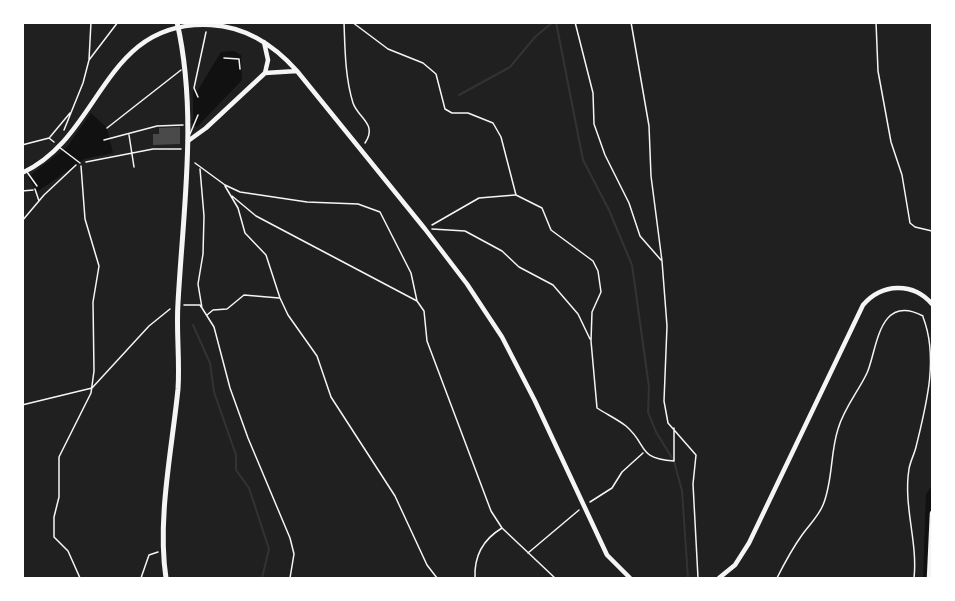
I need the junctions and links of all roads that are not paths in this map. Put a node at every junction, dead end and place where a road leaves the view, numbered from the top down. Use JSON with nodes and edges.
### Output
{"nodes":[{"id":1,"x":177,"y":22,"type":"edge"},
{"id":2,"x":264,"y":42,"type":"junction"},
{"id":3,"x":224,"y":58,"type":"dead end"},
{"id":4,"x":185,"y":68,"type":"junction"},
{"id":5,"x":240,"y":69,"type":"dead end"},
{"id":6,"x":297,"y":71,"type":"junction"},
{"id":7,"x":265,"y":73,"type":"junction"},
{"id":8,"x":198,"y":116,"type":"dead end"},
{"id":9,"x":107,"y":128,"type":"dead end"},
{"id":10,"x":188,"y":141,"type":"junction"},
{"id":11,"x":59,"y":146,"type":"junction"},
{"id":12,"x":80,"y":163,"type":"road end"},
{"id":13,"x":24,"y":172,"type":"edge"},
{"id":14,"x":37,"y":186,"type":"road end"},
{"id":15,"x":933,"y":304,"type":"edge"},
{"id":16,"x":933,"y":513,"type":"edge"},
{"id":17,"x":932,"y":519,"type":"edge"},
{"id":18,"x":166,"y":579,"type":"edge"},
{"id":19,"x":630,"y":579,"type":"edge"},
{"id":20,"x":719,"y":579,"type":"edge"},
{"id":21,"x":929,"y":579,"type":"edge"}],
"edges":[{"from":1,"to":4,"type":"main road"},
{"from":2,"to":6,"type":"street"},
{"from":2,"to":7,"type":"street"},
{"from":2,"to":11,"type":"street"},
{"from":3,"to":5,"type":"lane"},
{"from":4,"to":9,"type":"lane"},
{"from":4,"to":10,"type":"main road"},
{"from":6,"to":7,"type":"street"},
{"from":6,"to":19,"type":"street"},
{"from":7,"to":10,"type":"street"},
{"from":8,"to":10,"type":"lane"},
{"from":10,"to":18,"type":"main road"},
{"from":11,"to":12,"type":"lane"},
{"from":11,"to":13,"type":"street"},
{"from":13,"to":14,"type":"lane"},
{"from":15,"to":20,"type":"street"},
{"from":16,"to":17,"type":"street"},
{"from":17,"to":21,"type":"street"}]}
